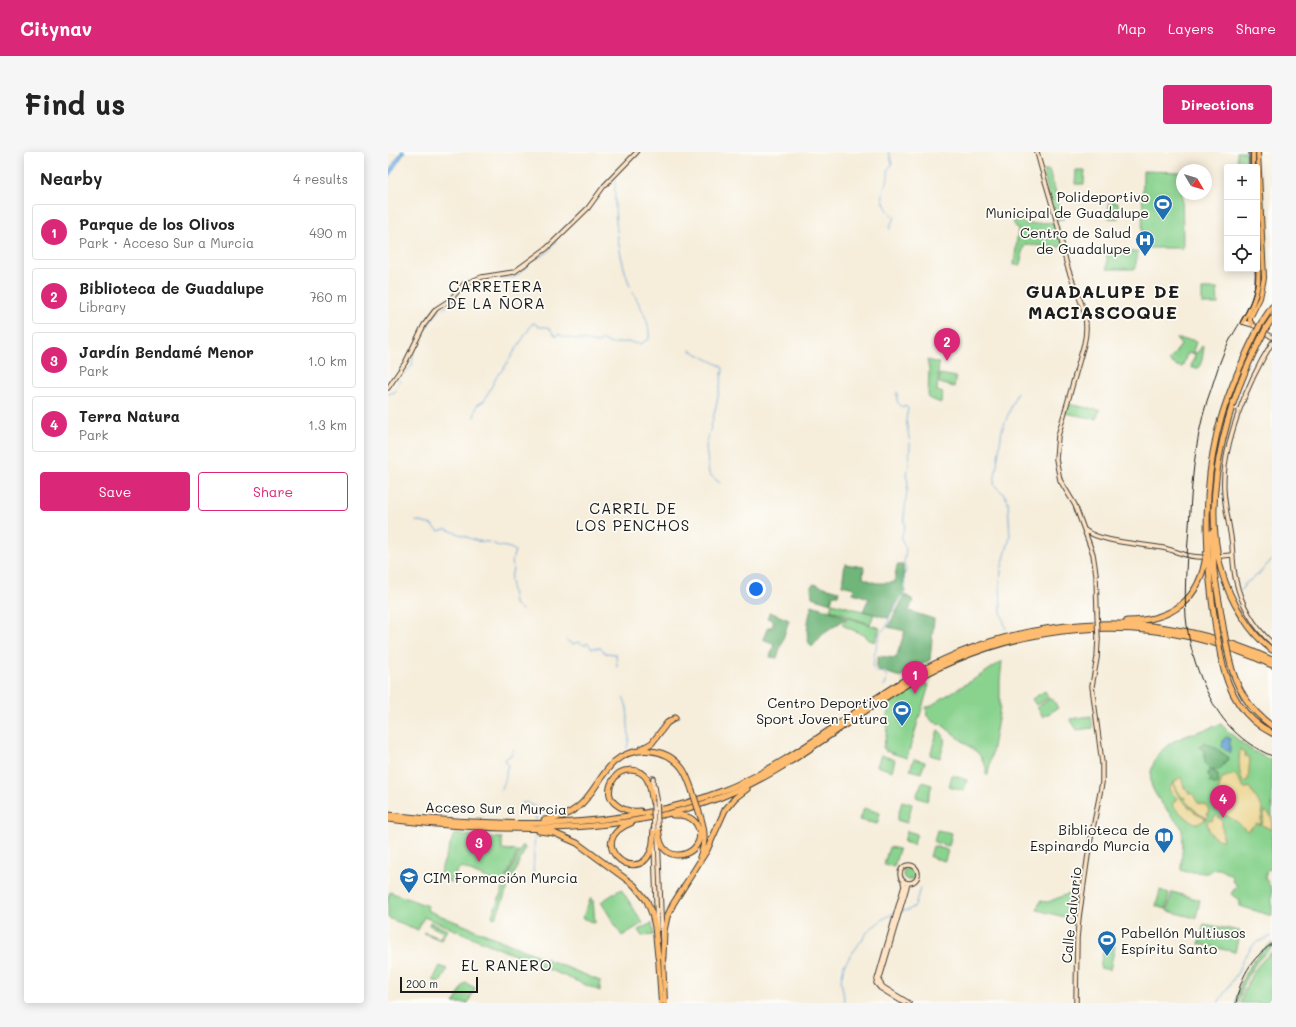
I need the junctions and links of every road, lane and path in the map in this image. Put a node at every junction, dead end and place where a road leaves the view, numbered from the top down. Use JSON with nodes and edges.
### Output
{"nodes":[{"id":1,"x":636,"y":152,"type":"edge"},
{"id":2,"x":1037,"y":152,"type":"edge"},
{"id":3,"x":1253,"y":152,"type":"edge"},
{"id":4,"x":1258,"y":152,"type":"edge"},
{"id":5,"x":1253,"y":164,"type":"edge"},
{"id":6,"x":1259,"y":272,"type":"edge"},
{"id":7,"x":1272,"y":307,"type":"edge"},
{"id":8,"x":1255,"y":308,"type":"junction"},
{"id":9,"x":1272,"y":319,"type":"edge"},
{"id":10,"x":1244,"y":322,"type":"junction"},
{"id":11,"x":1252,"y":324,"type":"junction"},
{"id":12,"x":1272,"y":337,"type":"edge"},
{"id":13,"x":1272,"y":343,"type":"edge"},
{"id":14,"x":388,"y":388,"type":"edge"},
{"id":15,"x":1226,"y":427,"type":"junction"},
{"id":16,"x":1084,"y":529,"type":"junction"},
{"id":17,"x":1092,"y":534,"type":"junction"},
{"id":18,"x":1088,"y":537,"type":"junction"},
{"id":19,"x":1096,"y":538,"type":"junction"},
{"id":20,"x":1207,"y":542,"type":"junction"},
{"id":21,"x":1091,"y":546,"type":"junction"},
{"id":22,"x":1232,"y":555,"type":"junction"},
{"id":23,"x":1221,"y":556,"type":"dead end"},
{"id":24,"x":1202,"y":557,"type":"dead end"},
{"id":25,"x":1114,"y":623,"type":"junction"},
{"id":26,"x":1211,"y":642,"type":"junction"},
{"id":27,"x":1272,"y":643,"type":"edge"},
{"id":28,"x":1272,"y":650,"type":"edge"},
{"id":29,"x":1272,"y":660,"type":"edge"},
{"id":30,"x":1272,"y":665,"type":"edge"},
{"id":31,"x":1272,"y":668,"type":"edge"},
{"id":32,"x":675,"y":718,"type":"dead end"},
{"id":33,"x":1272,"y":726,"type":"edge"},
{"id":34,"x":1272,"y":733,"type":"edge"},
{"id":35,"x":637,"y":751,"type":"junction"},
{"id":36,"x":803,"y":755,"type":"junction"},
{"id":37,"x":653,"y":778,"type":"joint"},
{"id":38,"x":647,"y":779,"type":"junction"},
{"id":39,"x":655,"y":801,"type":"junction"},
{"id":40,"x":683,"y":805,"type":"junction"},
{"id":41,"x":388,"y":815,"type":"edge"},
{"id":42,"x":662,"y":815,"type":"junction"},
{"id":43,"x":388,"y":819,"type":"edge"},
{"id":44,"x":638,"y":820,"type":"junction"},
{"id":45,"x":511,"y":823,"type":"junction"},
{"id":46,"x":656,"y":828,"type":"junction"},
{"id":47,"x":514,"y":829,"type":"junction"},
{"id":48,"x":687,"y":880,"type":"junction"},
{"id":49,"x":903,"y":881,"type":"junction"},
{"id":50,"x":908,"y":883,"type":"junction"},
{"id":51,"x":661,"y":957,"type":"junction"},
{"id":52,"x":661,"y":1003,"type":"edge"},
{"id":53,"x":665,"y":1003,"type":"edge"},
{"id":54,"x":904,"y":1003,"type":"edge"},
{"id":55,"x":909,"y":1003,"type":"edge"},
{"id":56,"x":1076,"y":1003,"type":"edge"}],
"edges":[{"from":1,"to":14,"type":"main road"},
{"from":2,"to":16,"type":"main road","name":"Calle Calvario"},
{"from":3,"to":5,"type":"main road"},
{"from":4,"to":8,"type":"main road"},
{"from":6,"to":10,"type":"main road"},
{"from":7,"to":20,"type":"highway","bridge":true},
{"from":8,"to":10,"type":"main road"},
{"from":8,"to":11,"type":"main road"},
{"from":9,"to":15,"type":"highway","bridge":true},
{"from":10,"to":11,"type":"main road"},
{"from":11,"to":12,"type":"main road"},
{"from":13,"to":22,"type":"main road"},
{"from":15,"to":28,"type":"highway"},
{"from":15,"to":33,"type":"highway","bridge":true},
{"from":16,"to":17,"type":"main road"},
{"from":16,"to":18,"type":"main road","name":"Calle Calvario"},
{"from":17,"to":18,"type":"main road"},
{"from":17,"to":19,"type":"main road"},
{"from":18,"to":19,"type":"main road"},
{"from":18,"to":21,"type":"main road","name":"Calle Calvario"},
{"from":19,"to":21,"type":"main road"},
{"from":19,"to":24,"type":"main road"},
{"from":20,"to":25,"type":"highway"},
{"from":20,"to":34,"type":"highway","bridge":true},
{"from":21,"to":56,"type":"main road","name":"Calle Calvario","bridge":true},
{"from":22,"to":23,"type":"main road"},
{"from":22,"to":27,"type":"main road"},
{"from":25,"to":29,"type":"highway","name":"Acceso Sur a Murcia"},
{"from":25,"to":40,"type":"highway","name":"Acceso Sur a Murcia"},
{"from":26,"to":30,"type":"highway","name":"Acceso Sur a Murcia"},
{"from":26,"to":31,"type":"highway"},
{"from":26,"to":36,"type":"highway","name":"Acceso Sur a Murcia"},
{"from":32,"to":35,"type":"highway"},
{"from":35,"to":45,"type":"highway"},
{"from":35,"to":48,"type":"highway","bridge":true},
{"from":36,"to":42,"type":"highway","name":"Acceso Sur a Murcia"},
{"from":36,"to":48,"type":"highway"},
{"from":37,"to":38,"type":"highway"},
{"from":37,"to":39,"type":"main road"},
{"from":38,"to":39,"type":"highway"},
{"from":38,"to":40,"type":"highway"},
{"from":39,"to":46,"type":"main road","bridge":true},
{"from":40,"to":45,"type":"highway","name":"Acceso Sur a Murcia"},
{"from":41,"to":45,"type":"highway","name":"Acceso Sur a Murcia"},
{"from":42,"to":44,"type":"highway","name":"Acceso Sur a Murcia"},
{"from":42,"to":46,"type":"highway"},
{"from":43,"to":47,"type":"highway","name":"Acceso Sur a Murcia"},
{"from":44,"to":46,"type":"highway"},
{"from":44,"to":47,"type":"highway","name":"Acceso Sur a Murcia"},
{"from":46,"to":51,"type":"main road"},
{"from":47,"to":51,"type":"highway"},
{"from":48,"to":51,"type":"highway"},
{"from":49,"to":50,"type":"main road"},
{"from":49,"to":50,"type":"main road"},
{"from":49,"to":54,"type":"main road"},
{"from":50,"to":55,"type":"main road"},
{"from":51,"to":52,"type":"main road"},
{"from":51,"to":53,"type":"main road"}]}
